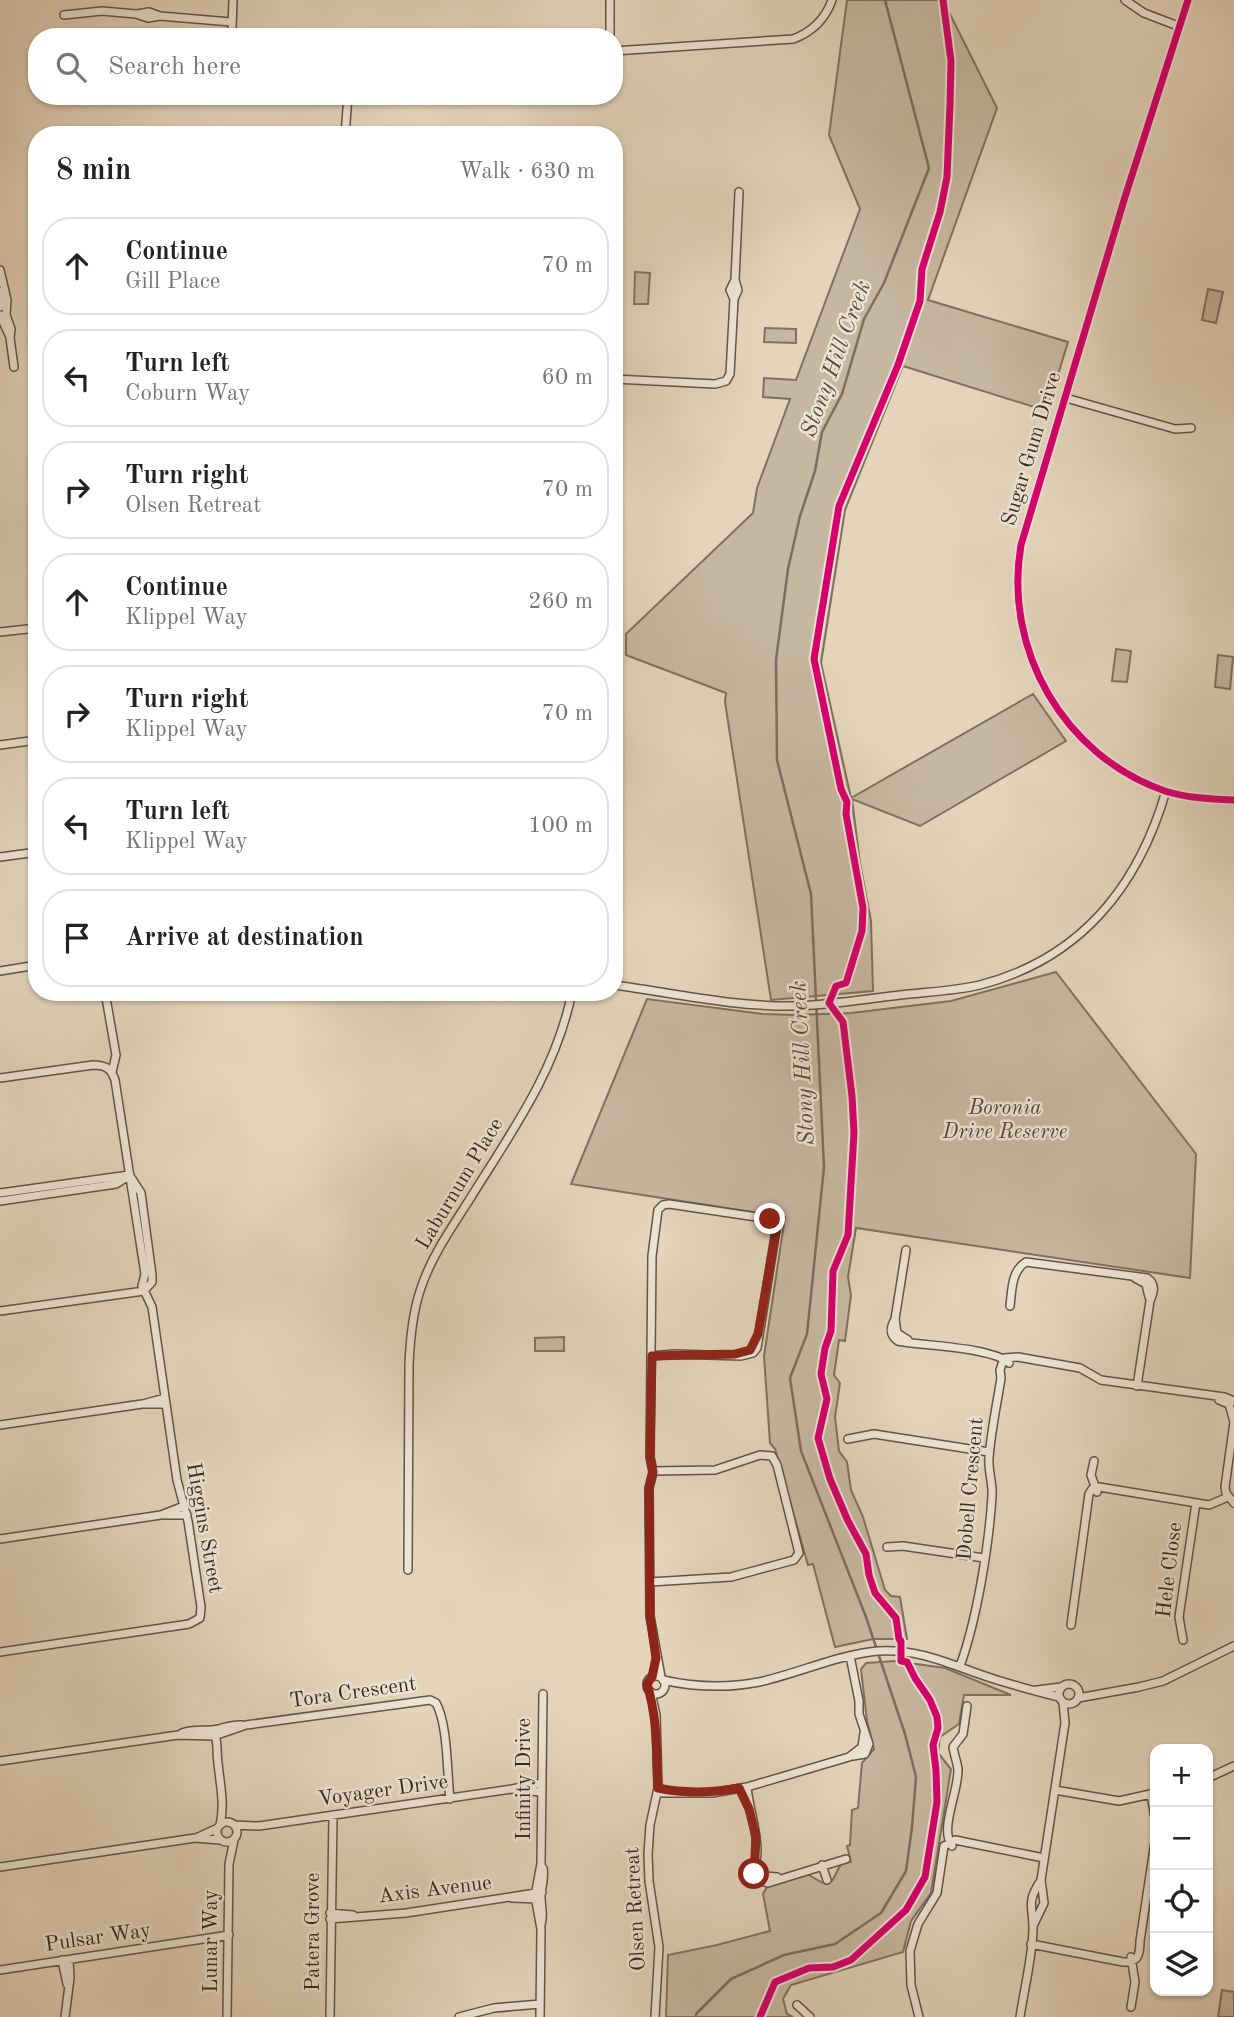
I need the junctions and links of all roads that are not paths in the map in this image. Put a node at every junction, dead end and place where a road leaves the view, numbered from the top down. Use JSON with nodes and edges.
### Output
{"nodes":[{"id":1,"x":233,"y":0,"type":"edge"},
{"id":2,"x":610,"y":0,"type":"edge"},
{"id":3,"x":832,"y":0,"type":"edge"},
{"id":4,"x":1125,"y":0,"type":"edge"},
{"id":5,"x":1188,"y":0,"type":"edge"},
{"id":6,"x":64,"y":15,"type":"dead end"},
{"id":7,"x":231,"y":22,"type":"junction"},
{"id":8,"x":1178,"y":26,"type":"junction"},
{"id":9,"x":233,"y":28,"type":"edge"},
{"id":10,"x":610,"y":28,"type":"edge"},
{"id":11,"x":623,"y":50,"type":"edge"},
{"id":12,"x":347,"y":105,"type":"edge"},
{"id":13,"x":346,"y":126,"type":"edge"},
{"id":14,"x":739,"y":192,"type":"dead end"},
{"id":15,"x":0,"y":270,"type":"edge"},
{"id":16,"x":3,"y":290,"type":"junction"},
{"id":17,"x":0,"y":307,"type":"edge"},
{"id":18,"x":1,"y":316,"type":"edge"},
{"id":19,"x":14,"y":367,"type":"dead end"},
{"id":20,"x":623,"y":379,"type":"edge"},
{"id":21,"x":1066,"y":398,"type":"junction"},
{"id":22,"x":1191,"y":428,"type":"dead end"},
{"id":23,"x":28,"y":628,"type":"edge"},
{"id":24,"x":0,"y":632,"type":"edge"},
{"id":25,"x":28,"y":741,"type":"edge"},
{"id":26,"x":0,"y":745,"type":"edge"},
{"id":27,"x":1166,"y":791,"type":"junction"},
{"id":28,"x":1234,"y":800,"type":"edge"},
{"id":29,"x":28,"y":853,"type":"edge"},
{"id":30,"x":0,"y":857,"type":"edge"},
{"id":31,"x":28,"y":966,"type":"edge"},
{"id":32,"x":0,"y":971,"type":"edge"},
{"id":33,"x":623,"y":986,"type":"edge"},
{"id":34,"x":107,"y":1001,"type":"edge"},
{"id":35,"x":570,"y":1001,"type":"edge"},
{"id":36,"x":109,"y":1069,"type":"junction"},
{"id":37,"x":0,"y":1078,"type":"edge"},
{"id":38,"x":130,"y":1175,"type":"junction"},
{"id":39,"x":0,"y":1193,"type":"edge"},
{"id":40,"x":0,"y":1201,"type":"edge"},
{"id":41,"x":906,"y":1250,"type":"dead end"},
{"id":42,"x":143,"y":1288,"type":"junction"},
{"id":43,"x":1010,"y":1306,"type":"dead end"},
{"id":44,"x":0,"y":1311,"type":"edge"},
{"id":45,"x":652,"y":1353,"type":"junction"},
{"id":46,"x":1006,"y":1360,"type":"junction"},
{"id":47,"x":1137,"y":1386,"type":"junction"},
{"id":48,"x":1208,"y":1396,"type":"junction"},
{"id":49,"x":165,"y":1401,"type":"junction"},
{"id":50,"x":1234,"y":1401,"type":"edge"},
{"id":51,"x":1234,"y":1422,"type":"edge"},
{"id":52,"x":0,"y":1425,"type":"edge"},
{"id":53,"x":848,"y":1438,"type":"dead end"},
{"id":54,"x":989,"y":1452,"type":"junction"},
{"id":55,"x":1094,"y":1461,"type":"dead end"},
{"id":56,"x":656,"y":1471,"type":"junction"},
{"id":57,"x":1096,"y":1490,"type":"junction"},
{"id":58,"x":1231,"y":1500,"type":"edge"},
{"id":59,"x":1196,"y":1503,"type":"junction"},
{"id":60,"x":184,"y":1506,"type":"junction"},
{"id":61,"x":160,"y":1515,"type":"junction"},
{"id":62,"x":187,"y":1515,"type":"junction"},
{"id":63,"x":0,"y":1539,"type":"edge"},
{"id":64,"x":887,"y":1547,"type":"dead end"},
{"id":65,"x":984,"y":1558,"type":"junction"},
{"id":66,"x":408,"y":1570,"type":"dead end"},
{"id":67,"x":650,"y":1580,"type":"junction"},
{"id":68,"x":1070,"y":1625,"type":"dead end"},
{"id":69,"x":1182,"y":1640,"type":"dead end"},
{"id":70,"x":1234,"y":1646,"type":"edge"},
{"id":71,"x":0,"y":1652,"type":"edge"},
{"id":72,"x":847,"y":1657,"type":"junction"},
{"id":73,"x":958,"y":1665,"type":"junction"},
{"id":74,"x":659,"y":1678,"type":"junction"},
{"id":75,"x":686,"y":1685,"type":"junction"},
{"id":76,"x":1061,"y":1687,"type":"junction"},
{"id":77,"x":1078,"y":1689,"type":"junction"},
{"id":78,"x":662,"y":1690,"type":"junction"},
{"id":79,"x":1037,"y":1690,"type":"junction"},
{"id":80,"x":651,"y":1692,"type":"junction"},
{"id":81,"x":1098,"y":1693,"type":"junction"},
{"id":82,"x":543,"y":1695,"type":"dead end"},
{"id":83,"x":1061,"y":1699,"type":"junction"},
{"id":84,"x":1076,"y":1701,"type":"junction"},
{"id":85,"x":967,"y":1706,"type":"dead end"},
{"id":86,"x":656,"y":1715,"type":"junction"},
{"id":87,"x":1065,"y":1723,"type":"junction"},
{"id":88,"x":213,"y":1734,"type":"junction"},
{"id":89,"x":0,"y":1761,"type":"edge"},
{"id":90,"x":1234,"y":1766,"type":"edge"},
{"id":91,"x":1213,"y":1776,"type":"edge"},
{"id":92,"x":542,"y":1783,"type":"junction"},
{"id":93,"x":743,"y":1787,"type":"junction"},
{"id":94,"x":512,"y":1789,"type":"junction"},
{"id":95,"x":657,"y":1791,"type":"junction"},
{"id":96,"x":542,"y":1792,"type":"junction"},
{"id":97,"x":1055,"y":1793,"type":"junction"},
{"id":98,"x":1150,"y":1795,"type":"edge"},
{"id":99,"x":453,"y":1798,"type":"junction"},
{"id":100,"x":224,"y":1805,"type":"junction"},
{"id":101,"x":329,"y":1816,"type":"junction"},
{"id":102,"x":233,"y":1824,"type":"junction"},
{"id":103,"x":219,"y":1826,"type":"junction"},
{"id":104,"x":259,"y":1826,"type":"junction"},
{"id":105,"x":195,"y":1838,"type":"junction"},
{"id":106,"x":235,"y":1838,"type":"junction"},
{"id":107,"x":221,"y":1841,"type":"junction"},
{"id":108,"x":951,"y":1843,"type":"junction"},
{"id":109,"x":1045,"y":1856,"type":"junction"},
{"id":110,"x":846,"y":1858,"type":"dead end"},
{"id":111,"x":229,"y":1864,"type":"junction"},
{"id":112,"x":822,"y":1865,"type":"junction"},
{"id":113,"x":0,"y":1867,"type":"edge"},
{"id":114,"x":1151,"y":1870,"type":"edge"},
{"id":115,"x":827,"y":1880,"type":"dead end"},
{"id":116,"x":1041,"y":1880,"type":"junction"},
{"id":117,"x":538,"y":1896,"type":"junction"},
{"id":118,"x":330,"y":1916,"type":"junction"},
{"id":119,"x":1033,"y":1926,"type":"junction"},
{"id":120,"x":229,"y":1939,"type":"junction"},
{"id":121,"x":1030,"y":1946,"type":"junction"},
{"id":122,"x":1131,"y":1959,"type":"junction"},
{"id":123,"x":65,"y":1960,"type":"junction"},
{"id":124,"x":0,"y":1970,"type":"edge"},
{"id":125,"x":797,"y":2005,"type":"dead end"},
{"id":126,"x":1131,"y":2007,"type":"dead end"},
{"id":127,"x":540,"y":2011,"type":"edge"},
{"id":128,"x":65,"y":2017,"type":"edge"},
{"id":129,"x":227,"y":2017,"type":"edge"},
{"id":130,"x":330,"y":2017,"type":"edge"},
{"id":131,"x":459,"y":2017,"type":"edge"},
{"id":132,"x":655,"y":2017,"type":"edge"},
{"id":133,"x":810,"y":2017,"type":"edge"},
{"id":134,"x":919,"y":2017,"type":"edge"},
{"id":135,"x":1020,"y":2017,"type":"edge"}],
"edges":[{"from":1,"to":7,"type":"street"},
{"from":2,"to":10,"type":"street"},
{"from":3,"to":11,"type":"street"},
{"from":4,"to":8,"type":"street"},
{"from":5,"to":8,"type":"street","name":"Sugar Gum Drive"},
{"from":6,"to":7,"type":"street"},
{"from":7,"to":9,"type":"street"},
{"from":8,"to":21,"type":"street","name":"Sugar Gum Drive"},
{"from":12,"to":13,"type":"street"},
{"from":14,"to":20,"type":"street"},
{"from":15,"to":16,"type":"street"},
{"from":16,"to":17,"type":"street"},
{"from":16,"to":18,"type":"street"},
{"from":18,"to":19,"type":"street"},
{"from":21,"to":22,"type":"street"},
{"from":21,"to":27,"type":"street","name":"Sugar Gum Drive"},
{"from":23,"to":24,"type":"street"},
{"from":25,"to":26,"type":"street"},
{"from":27,"to":28,"type":"street","name":"Sugar Gum Drive"},
{"from":27,"to":33,"type":"street"},
{"from":29,"to":30,"type":"street"},
{"from":31,"to":32,"type":"street"},
{"from":34,"to":36,"type":"street"},
{"from":35,"to":66,"type":"street","name":"Laburnum Place"},
{"from":36,"to":37,"type":"street"},
{"from":36,"to":38,"type":"street"},
{"from":38,"to":39,"type":"street"},
{"from":38,"to":40,"type":"street"},
{"from":38,"to":42,"type":"street"},
{"from":41,"to":46,"type":"street"},
{"from":42,"to":44,"type":"street"},
{"from":42,"to":49,"type":"street","name":"Higgins Street"},
{"from":43,"to":47,"type":"street"},
{"from":45,"to":45,"type":"street"},
{"from":45,"to":56,"type":"street"},
{"from":46,"to":47,"type":"street"},
{"from":46,"to":54,"type":"street","name":"Dobell Crescent"},
{"from":47,"to":48,"type":"street"},
{"from":48,"to":50,"type":"street"},
{"from":48,"to":51,"type":"street"},
{"from":49,"to":52,"type":"street"},
{"from":49,"to":60,"type":"street","name":"Higgins Street"},
{"from":51,"to":58,"type":"street"},
{"from":53,"to":54,"type":"street"},
{"from":54,"to":65,"type":"street","name":"Dobell Crescent"},
{"from":55,"to":57,"type":"street"},
{"from":56,"to":67,"type":"street"},
{"from":56,"to":67,"type":"street"},
{"from":57,"to":59,"type":"street"},
{"from":57,"to":68,"type":"street"},
{"from":58,"to":59,"type":"street"},
{"from":59,"to":69,"type":"street","name":"Hele Close"},
{"from":60,"to":61,"type":"street"},
{"from":60,"to":62,"type":"street","name":"Higgins Street"},
{"from":61,"to":62,"type":"street"},
{"from":61,"to":63,"type":"street"},
{"from":62,"to":71,"type":"street","name":"Higgins Street"},
{"from":64,"to":65,"type":"street"},
{"from":65,"to":73,"type":"street","name":"Dobell Crescent"},
{"from":67,"to":74,"type":"street"},
{"from":70,"to":81,"type":"street"},
{"from":72,"to":73,"type":"street"},
{"from":72,"to":75,"type":"street"},
{"from":72,"to":93,"type":"street"},
{"from":73,"to":79,"type":"street"},
{"from":74,"to":75,"type":"street"},
{"from":74,"to":78,"type":"street","name":"Olsen Retreat"},
{"from":74,"to":80,"type":"street","name":"Olsen Retreat"},
{"from":75,"to":78,"type":"street"},
{"from":76,"to":77,"type":"street"},
{"from":76,"to":79,"type":"street"},
{"from":76,"to":83,"type":"street"},
{"from":77,"to":81,"type":"street"},
{"from":77,"to":84,"type":"street"},
{"from":78,"to":80,"type":"street"},
{"from":78,"to":86,"type":"street","name":"Olsen Retreat"},
{"from":79,"to":83,"type":"street"},
{"from":80,"to":86,"type":"street","name":"Olsen Retreat"},
{"from":81,"to":84,"type":"street"},
{"from":82,"to":92,"type":"street","name":"Infinity Drive"},
{"from":83,"to":84,"type":"street"},
{"from":83,"to":87,"type":"street"},
{"from":84,"to":87,"type":"street"},
{"from":85,"to":108,"type":"street"},
{"from":86,"to":95,"type":"street","name":"Olsen Retreat"},
{"from":87,"to":97,"type":"street"},
{"from":88,"to":89,"type":"street","name":"Tora Crescent"},
{"from":88,"to":99,"type":"street","name":"Tora Crescent"},
{"from":88,"to":100,"type":"street"},
{"from":90,"to":91,"type":"street"},
{"from":92,"to":94,"type":"street","name":"Voyager Drive"},
{"from":92,"to":96,"type":"street","name":"Infinity Drive"},
{"from":93,"to":95,"type":"street"},
{"from":93,"to":112,"type":"street"},
{"from":94,"to":96,"type":"street","name":"Voyager Drive"},
{"from":94,"to":99,"type":"street","name":"Voyager Drive"},
{"from":95,"to":132,"type":"street","name":"Olsen Retreat"},
{"from":96,"to":117,"type":"street","name":"Infinity Drive"},
{"from":97,"to":98,"type":"street"},
{"from":97,"to":109,"type":"street"},
{"from":99,"to":101,"type":"street","name":"Voyager Drive"},
{"from":100,"to":102,"type":"street"},
{"from":100,"to":103,"type":"street"},
{"from":101,"to":104,"type":"street","name":"Voyager Drive"},
{"from":101,"to":118,"type":"street","name":"Patera Grove"},
{"from":102,"to":103,"type":"street"},
{"from":102,"to":104,"type":"street","name":"Voyager Drive"},
{"from":102,"to":106,"type":"street"},
{"from":103,"to":105,"type":"street"},
{"from":103,"to":107,"type":"street"},
{"from":104,"to":106,"type":"street","name":"Voyager Drive"},
{"from":105,"to":107,"type":"street"},
{"from":105,"to":113,"type":"street"},
{"from":106,"to":107,"type":"street"},
{"from":106,"to":111,"type":"street","name":"Lunar Way"},
{"from":107,"to":111,"type":"street","name":"Lunar Way"},
{"from":108,"to":109,"type":"street"},
{"from":108,"to":134,"type":"street"},
{"from":109,"to":116,"type":"street"},
{"from":110,"to":112,"type":"street"},
{"from":111,"to":120,"type":"street","name":"Lunar Way"},
{"from":112,"to":115,"type":"street"},
{"from":114,"to":122,"type":"street"},
{"from":116,"to":119,"type":"street"},
{"from":116,"to":119,"type":"street"},
{"from":117,"to":118,"type":"street","name":"Axis Avenue"},
{"from":117,"to":127,"type":"street","name":"Infinity Drive"},
{"from":118,"to":130,"type":"street","name":"Patera Grove"},
{"from":119,"to":121,"type":"street"},
{"from":120,"to":123,"type":"street","name":"Pulsar Way"},
{"from":120,"to":129,"type":"street","name":"Lunar Way"},
{"from":121,"to":122,"type":"street"},
{"from":121,"to":135,"type":"street"},
{"from":122,"to":126,"type":"street"},
{"from":123,"to":124,"type":"street","name":"Pulsar Way"},
{"from":123,"to":128,"type":"street"},
{"from":125,"to":133,"type":"street"},
{"from":127,"to":131,"type":"street"}]}
